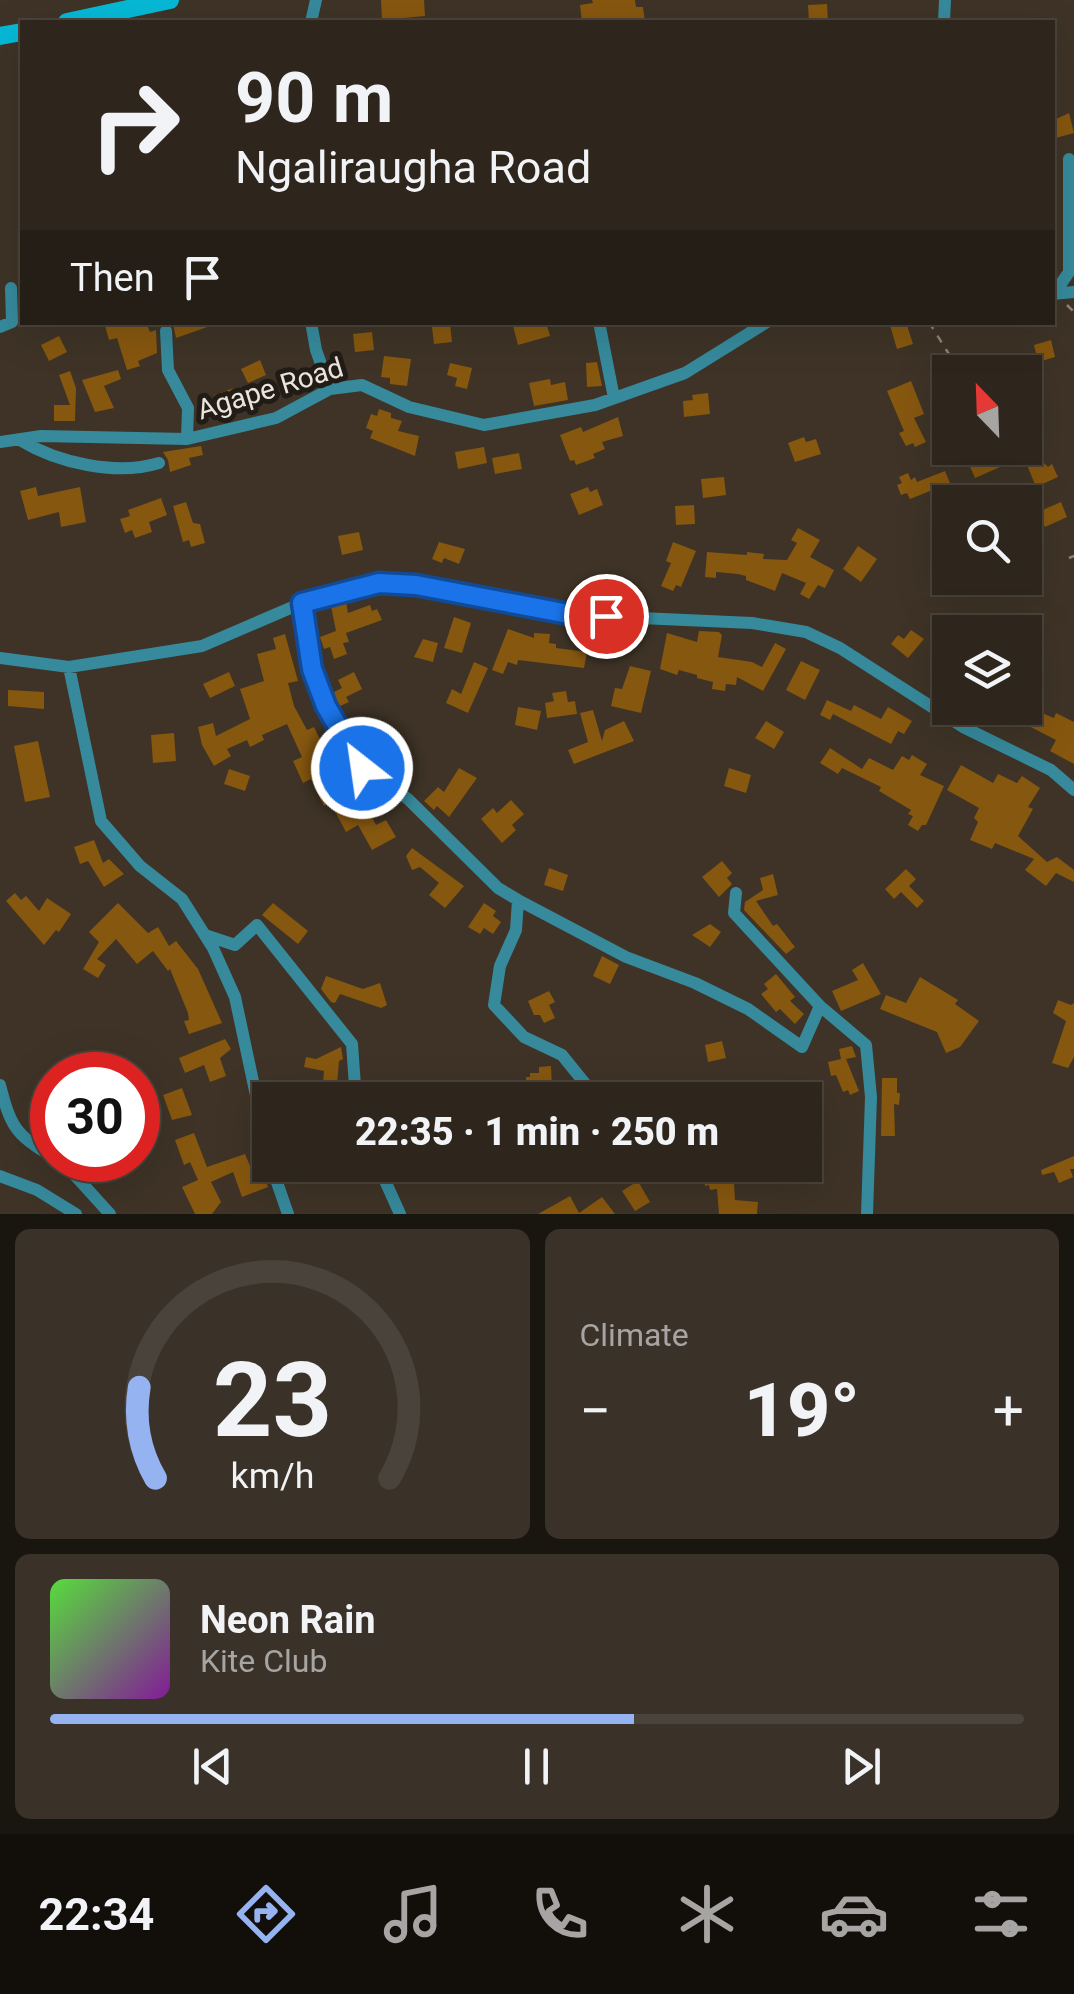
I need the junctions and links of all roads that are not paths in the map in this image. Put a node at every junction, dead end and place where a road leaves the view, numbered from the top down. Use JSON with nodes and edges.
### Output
{"nodes":[{"id":1,"x":170,"y":0,"type":"edge"},
{"id":2,"x":76,"y":20,"type":"edge"},
{"id":3,"x":1069,"y":160,"type":"dead end"},
{"id":4,"x":11,"y":288,"type":"dead end"},
{"id":5,"x":1055,"y":291,"type":"edge"},
{"id":6,"x":312,"y":325,"type":"edge"},
{"id":7,"x":601,"y":325,"type":"edge"},
{"id":8,"x":762,"y":325,"type":"edge"},
{"id":9,"x":0,"y":327,"type":"edge"},
{"id":10,"x":166,"y":331,"type":"dead end"},
{"id":11,"x":330,"y":389,"type":"junction"},
{"id":12,"x":614,"y":398,"type":"junction"},
{"id":13,"x":187,"y":439,"type":"junction"},
{"id":14,"x":20,"y":440,"type":"junction"},
{"id":15,"x":0,"y":442,"type":"edge"},
{"id":16,"x":159,"y":463,"type":"dead end"},
{"id":17,"x":302,"y":603,"type":"junction"},
{"id":18,"x":0,"y":658,"type":"edge"},
{"id":19,"x":70,"y":667,"type":"junction"},
{"id":20,"x":1074,"y":790,"type":"edge"},
{"id":21,"x":736,"y":893,"type":"dead end"},
{"id":22,"x":518,"y":900,"type":"junction"},
{"id":23,"x":205,"y":935,"type":"junction"},
{"id":24,"x":820,"y":1006,"type":"junction"},
{"id":25,"x":253,"y":1082,"type":"edge"},
{"id":26,"x":355,"y":1082,"type":"edge"},
{"id":27,"x":584,"y":1082,"type":"edge"},
{"id":28,"x":0,"y":1084,"type":"edge"},
{"id":29,"x":30,"y":1144,"type":"edge"},
{"id":30,"x":0,"y":1176,"type":"edge"},
{"id":31,"x":80,"y":1182,"type":"edge"},
{"id":32,"x":277,"y":1182,"type":"edge"},
{"id":33,"x":386,"y":1182,"type":"edge"},
{"id":34,"x":76,"y":1214,"type":"edge"},
{"id":35,"x":110,"y":1214,"type":"edge"},
{"id":36,"x":288,"y":1214,"type":"edge"},
{"id":37,"x":400,"y":1214,"type":"edge"},
{"id":38,"x":867,"y":1214,"type":"edge"}],
"edges":[{"from":1,"to":2,"type":"main road"},
{"from":3,"to":5,"type":"street"},
{"from":4,"to":9,"type":"street"},
{"from":6,"to":11,"type":"street"},
{"from":7,"to":12,"type":"street"},
{"from":8,"to":12,"type":"street","name":"Agape Road"},
{"from":10,"to":13,"type":"street"},
{"from":11,"to":12,"type":"street","name":"Agape Road"},
{"from":11,"to":13,"type":"street","name":"Agape Road"},
{"from":13,"to":14,"type":"street","name":"Agape Road"},
{"from":14,"to":15,"type":"street","name":"Agape Road"},
{"from":14,"to":16,"type":"street"},
{"from":17,"to":19,"type":"street"},
{"from":17,"to":20,"type":"street"},
{"from":17,"to":22,"type":"street"},
{"from":18,"to":19,"type":"street"},
{"from":19,"to":23,"type":"street"},
{"from":21,"to":24,"type":"street"},
{"from":22,"to":24,"type":"street"},
{"from":22,"to":27,"type":"street"},
{"from":23,"to":25,"type":"street"},
{"from":23,"to":26,"type":"street"},
{"from":24,"to":38,"type":"street"},
{"from":28,"to":29,"type":"street"},
{"from":30,"to":34,"type":"street"},
{"from":31,"to":35,"type":"street"},
{"from":32,"to":36,"type":"street"},
{"from":33,"to":37,"type":"street"}]}
